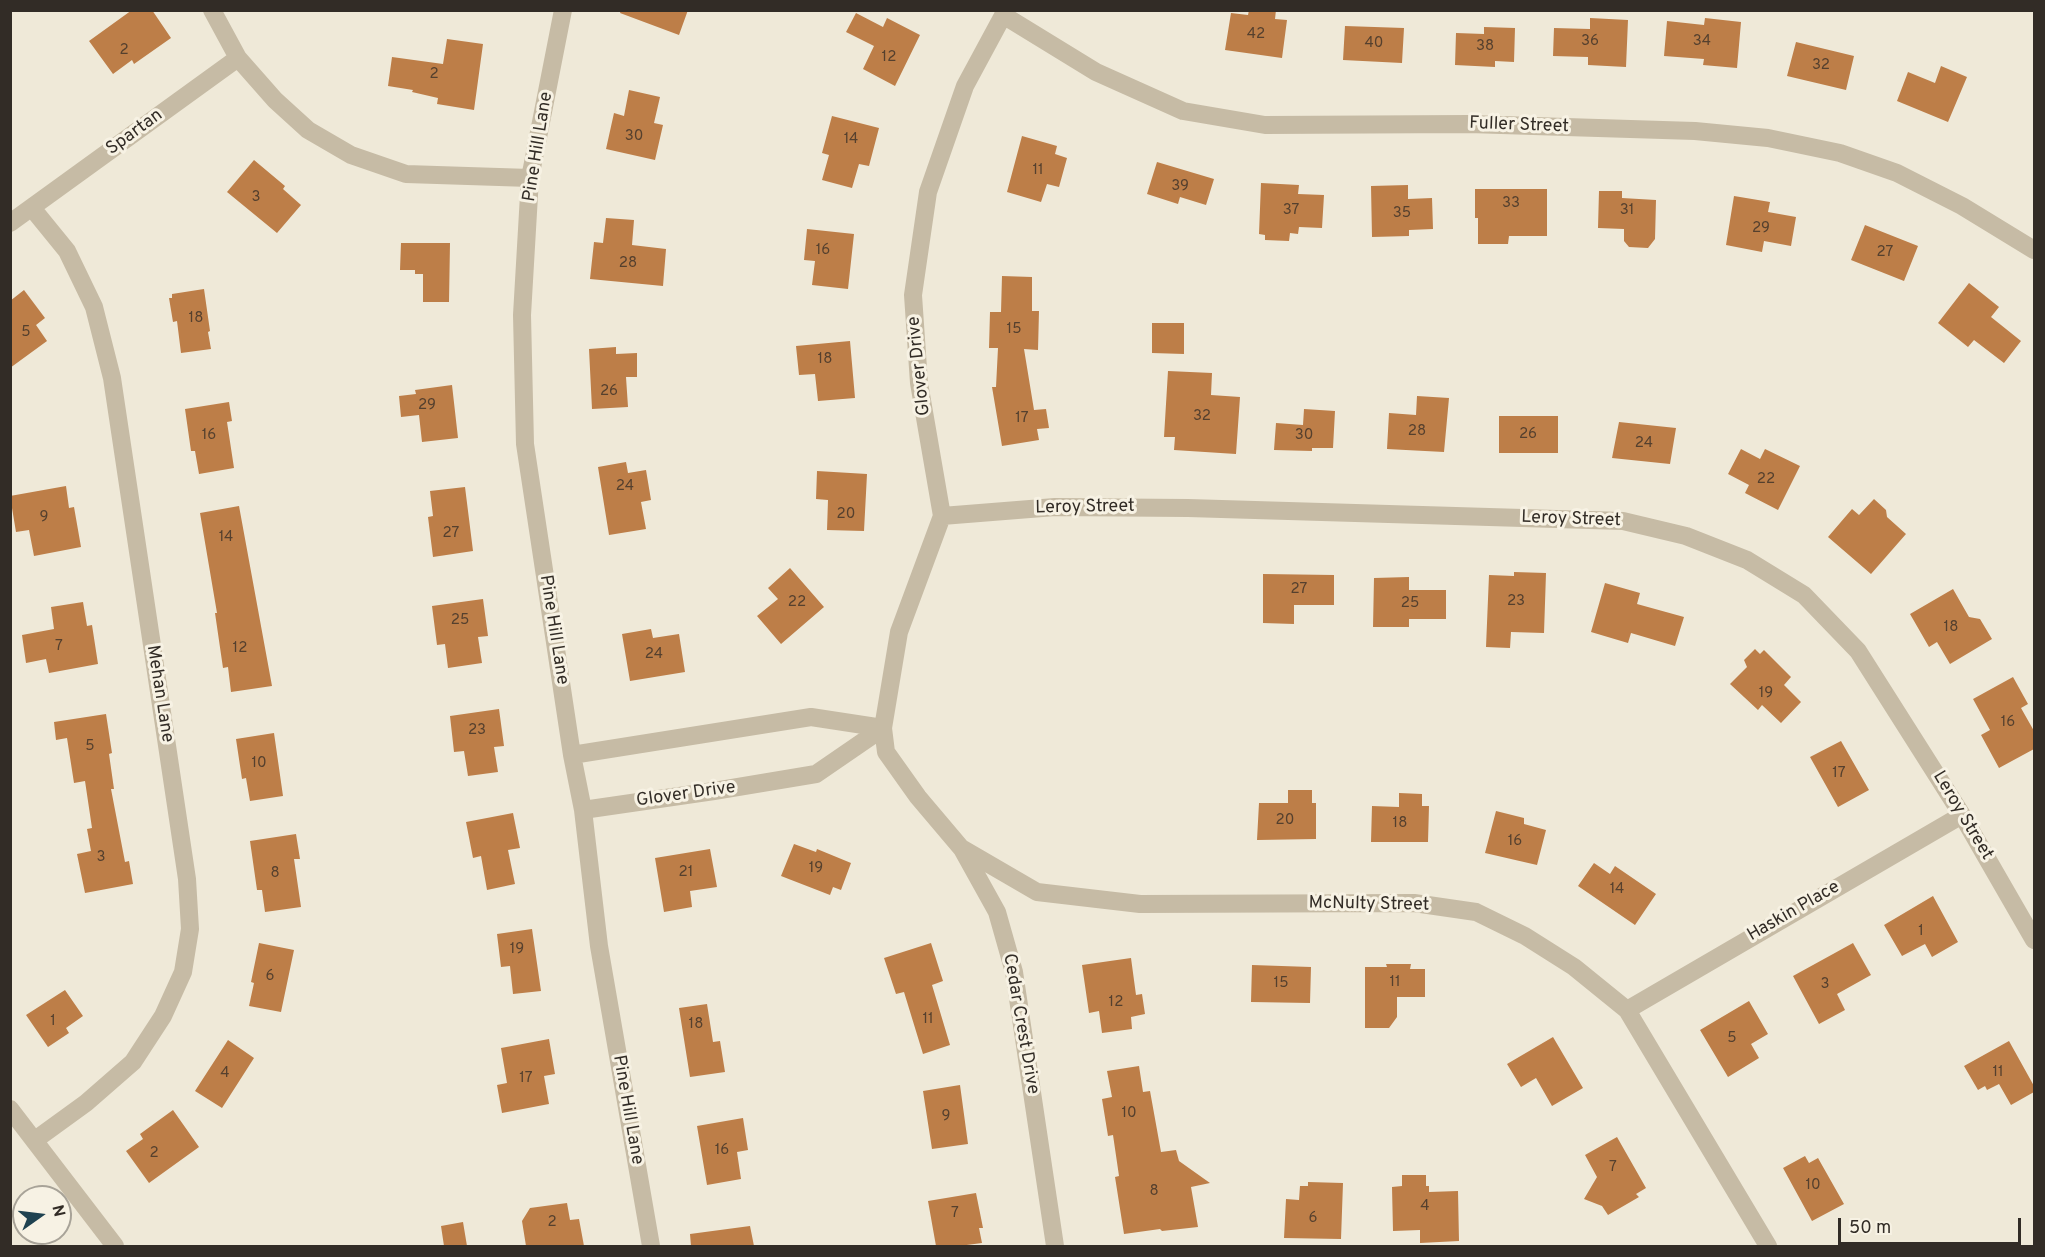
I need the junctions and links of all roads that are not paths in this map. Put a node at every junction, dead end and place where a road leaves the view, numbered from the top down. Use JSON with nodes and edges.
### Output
{"nodes":[{"id":1,"x":212,"y":10,"type":"edge"},
{"id":2,"x":563,"y":10,"type":"edge"},
{"id":3,"x":1005,"y":13,"type":"edge"},
{"id":4,"x":238,"y":58,"type":"junction"},
{"id":5,"x":530,"y":178,"type":"junction"},
{"id":6,"x":32,"y":208,"type":"junction"},
{"id":7,"x":10,"y":223,"type":"edge"},
{"id":8,"x":2034,"y":248,"type":"edge"},
{"id":9,"x":942,"y":516,"type":"junction"},
{"id":10,"x":883,"y":728,"type":"junction"},
{"id":11,"x":572,"y":755,"type":"junction"},
{"id":12,"x":583,"y":810,"type":"junction"},
{"id":13,"x":1962,"y":815,"type":"junction"},
{"id":14,"x":962,"y":849,"type":"junction"},
{"id":15,"x":2034,"y":940,"type":"edge"},
{"id":16,"x":1627,"y":1010,"type":"junction"},
{"id":17,"x":10,"y":1109,"type":"edge"},
{"id":18,"x":35,"y":1140,"type":"junction"},
{"id":19,"x":115,"y":1246,"type":"edge"},
{"id":20,"x":651,"y":1246,"type":"edge"},
{"id":21,"x":1055,"y":1246,"type":"edge"},
{"id":22,"x":1768,"y":1246,"type":"edge"}],
"edges":[{"from":1,"to":4,"type":"street"},
{"from":2,"to":5,"type":"street","name":"Pine Hill Lane"},
{"from":3,"to":8,"type":"street","name":"Fuller Street"},
{"from":3,"to":9,"type":"street","name":"Glover Drive"},
{"from":4,"to":5,"type":"street"},
{"from":4,"to":6,"type":"street","name":"Spartan"},
{"from":5,"to":11,"type":"street","name":"Pine Hill Lane"},
{"from":6,"to":7,"type":"street","name":"Spartan"},
{"from":6,"to":18,"type":"street","name":"Mehan Lane"},
{"from":9,"to":10,"type":"street"},
{"from":9,"to":13,"type":"street","name":"Leroy Street"},
{"from":10,"to":11,"type":"street"},
{"from":10,"to":12,"type":"street","name":"Glover Drive"},
{"from":10,"to":14,"type":"street","name":"Cedar Crest Drive"},
{"from":11,"to":12,"type":"street","name":"Pine Hill Lane"},
{"from":12,"to":20,"type":"street","name":"Pine Hill Lane"},
{"from":13,"to":15,"type":"street","name":"Leroy Street"},
{"from":13,"to":16,"type":"street","name":"Haskin Place"},
{"from":14,"to":16,"type":"street","name":"McNulty Street"},
{"from":14,"to":21,"type":"street","name":"Cedar Crest Drive"},
{"from":16,"to":22,"type":"street","name":"McNulty Street"},
{"from":17,"to":18,"type":"street"},
{"from":18,"to":19,"type":"street"}]}
